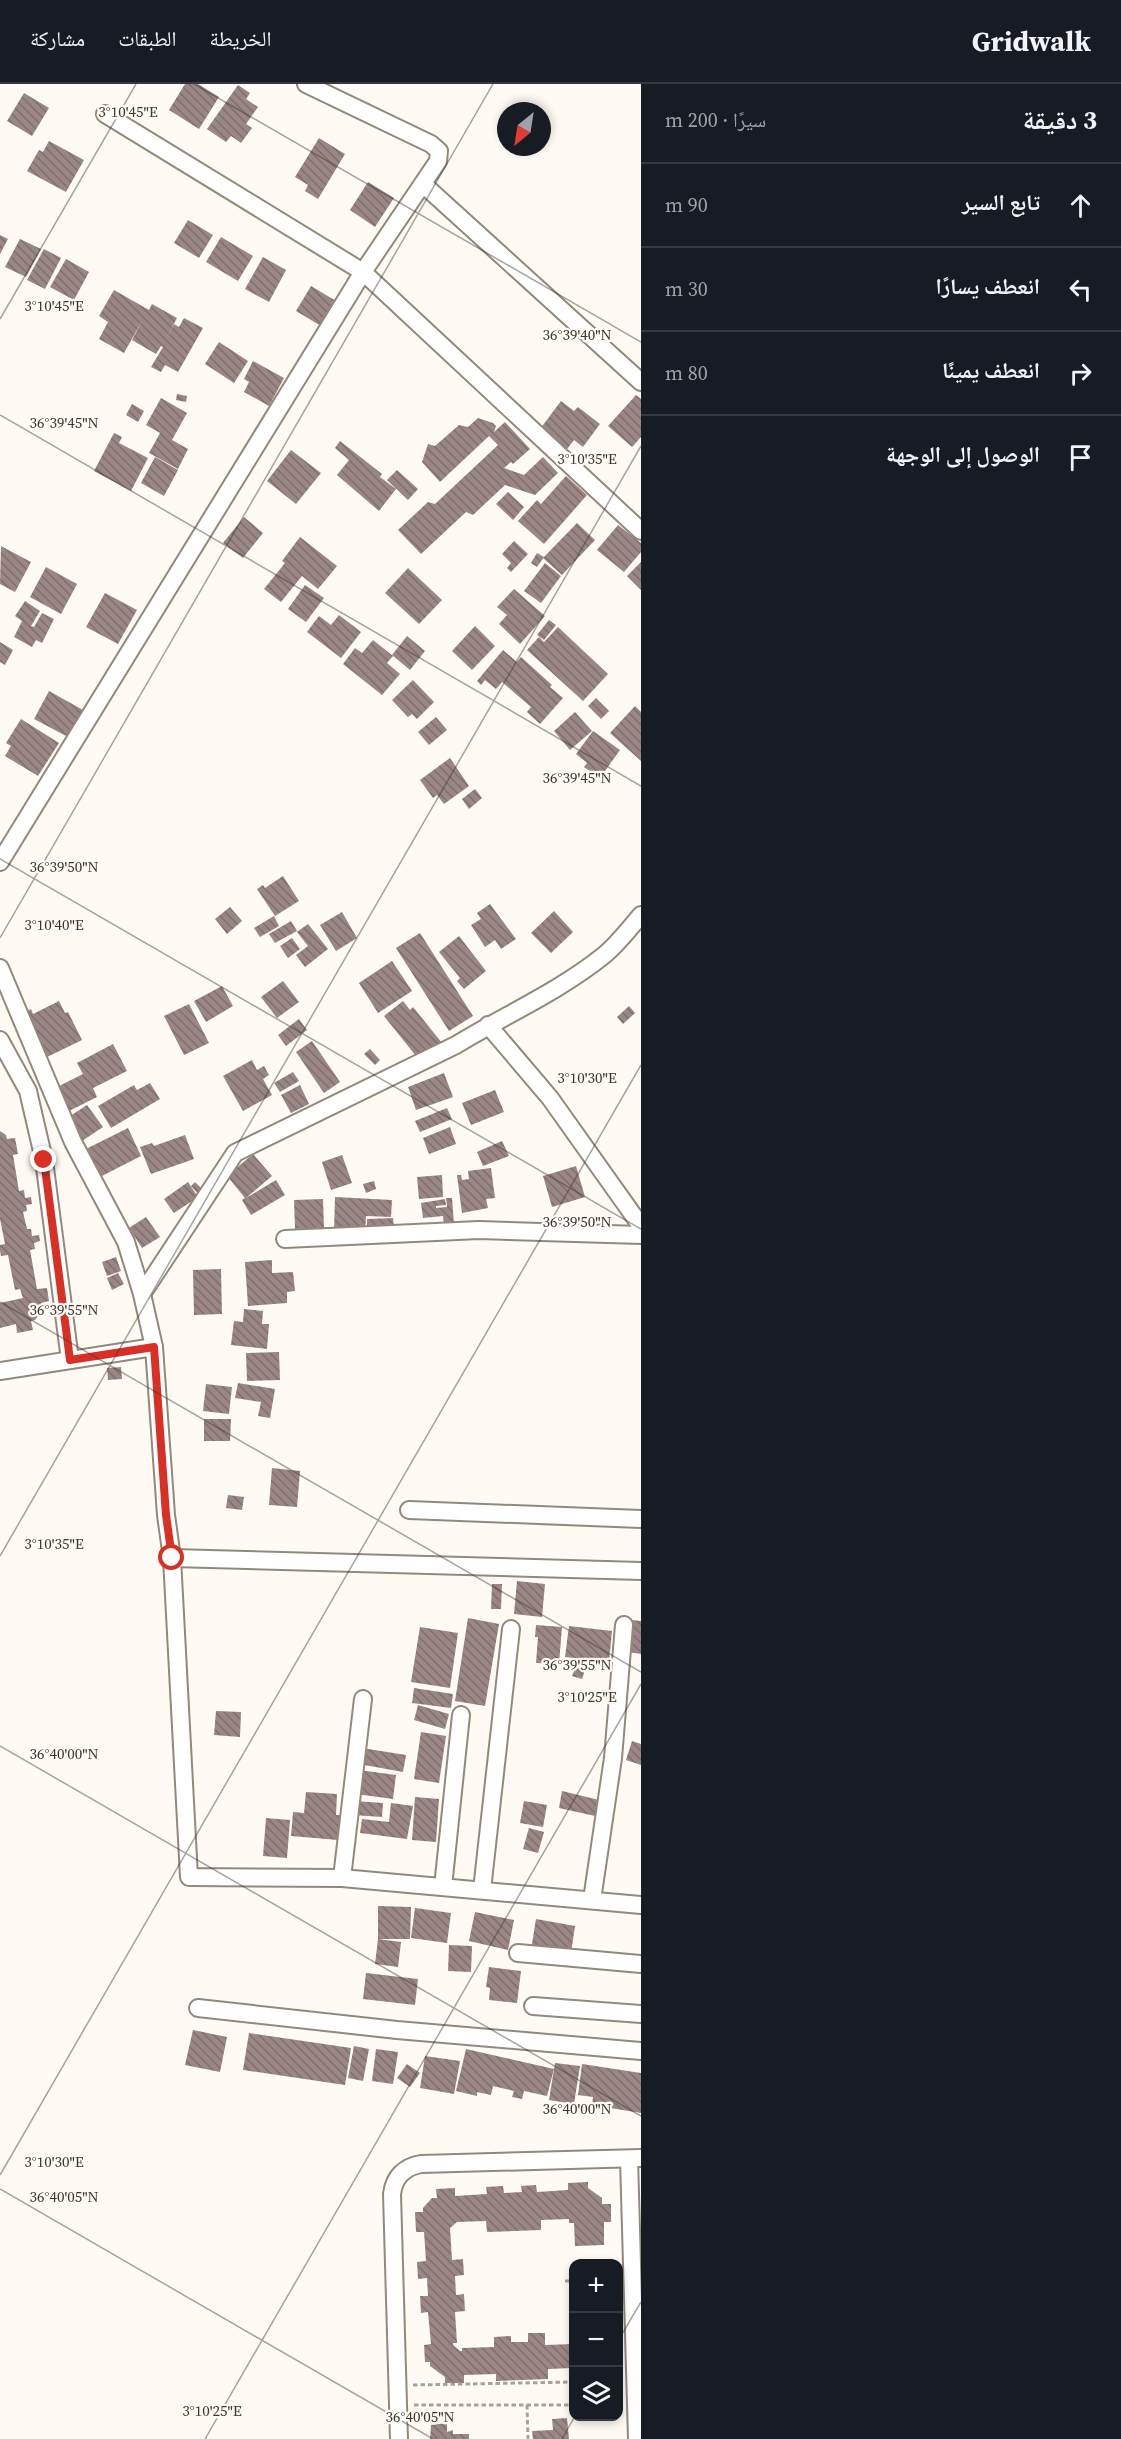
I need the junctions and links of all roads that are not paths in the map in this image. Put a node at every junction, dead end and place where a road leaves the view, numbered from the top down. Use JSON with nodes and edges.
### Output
{"nodes":[{"id":1,"x":306,"y":84,"type":"edge"},
{"id":2,"x":105,"y":114,"type":"dead end"},
{"id":3,"x":424,"y":185,"type":"junction"},
{"id":4,"x":363,"y":272,"type":"junction"},
{"id":5,"x":641,"y":382,"type":"edge"},
{"id":6,"x":641,"y":531,"type":"edge"},
{"id":7,"x":0,"y":862,"type":"edge"},
{"id":8,"x":641,"y":915,"type":"edge"},
{"id":9,"x":0,"y":968,"type":"edge"},
{"id":10,"x":488,"y":1025,"type":"junction"},
{"id":11,"x":0,"y":1040,"type":"edge"},
{"id":12,"x":641,"y":1226,"type":"edge"},
{"id":13,"x":641,"y":1235,"type":"edge"},
{"id":14,"x":285,"y":1239,"type":"dead end"},
{"id":15,"x":142,"y":1294,"type":"junction"},
{"id":16,"x":154,"y":1347,"type":"junction"},
{"id":17,"x":70,"y":1360,"type":"junction"},
{"id":18,"x":0,"y":1371,"type":"edge"},
{"id":19,"x":409,"y":1510,"type":"dead end"},
{"id":20,"x":641,"y":1519,"type":"edge"},
{"id":21,"x":172,"y":1558,"type":"junction"},
{"id":22,"x":641,"y":1571,"type":"edge"},
{"id":23,"x":624,"y":1625,"type":"dead end"},
{"id":24,"x":511,"y":1629,"type":"dead end"},
{"id":25,"x":363,"y":1699,"type":"dead end"},
{"id":26,"x":461,"y":1715,"type":"dead end"},
{"id":27,"x":342,"y":1878,"type":"junction"},
{"id":28,"x":443,"y":1887,"type":"junction"},
{"id":29,"x":482,"y":1890,"type":"junction"},
{"id":30,"x":591,"y":1900,"type":"junction"},
{"id":31,"x":641,"y":1905,"type":"edge"},
{"id":32,"x":518,"y":1953,"type":"dead end"},
{"id":33,"x":641,"y":1964,"type":"edge"},
{"id":34,"x":532,"y":2006,"type":"dead end"},
{"id":35,"x":198,"y":2008,"type":"dead end"},
{"id":36,"x":641,"y":2014,"type":"edge"},
{"id":37,"x":641,"y":2050,"type":"edge"},
{"id":38,"x":635,"y":2158,"type":"edge"},
{"id":39,"x":399,"y":2439,"type":"edge"},
{"id":40,"x":638,"y":2439,"type":"edge"}],
"edges":[{"from":1,"to":3,"type":"street"},
{"from":2,"to":4,"type":"street"},
{"from":3,"to":4,"type":"street"},
{"from":3,"to":5,"type":"street"},
{"from":4,"to":6,"type":"street"},
{"from":4,"to":7,"type":"street"},
{"from":8,"to":10,"type":"street"},
{"from":9,"to":15,"type":"street"},
{"from":10,"to":12,"type":"street"},
{"from":10,"to":15,"type":"street"},
{"from":11,"to":17,"type":"street"},
{"from":13,"to":14,"type":"street"},
{"from":15,"to":16,"type":"street"},
{"from":16,"to":17,"type":"street"},
{"from":16,"to":21,"type":"street"},
{"from":17,"to":18,"type":"street"},
{"from":19,"to":20,"type":"street"},
{"from":21,"to":22,"type":"street"},
{"from":21,"to":27,"type":"street"},
{"from":23,"to":30,"type":"street"},
{"from":24,"to":29,"type":"street"},
{"from":25,"to":27,"type":"street"},
{"from":26,"to":28,"type":"street"},
{"from":27,"to":28,"type":"street"},
{"from":28,"to":29,"type":"street"},
{"from":29,"to":30,"type":"street"},
{"from":30,"to":31,"type":"street"},
{"from":32,"to":33,"type":"street"},
{"from":34,"to":36,"type":"street"},
{"from":35,"to":37,"type":"street"},
{"from":38,"to":39,"type":"street"},
{"from":38,"to":40,"type":"street"}]}
